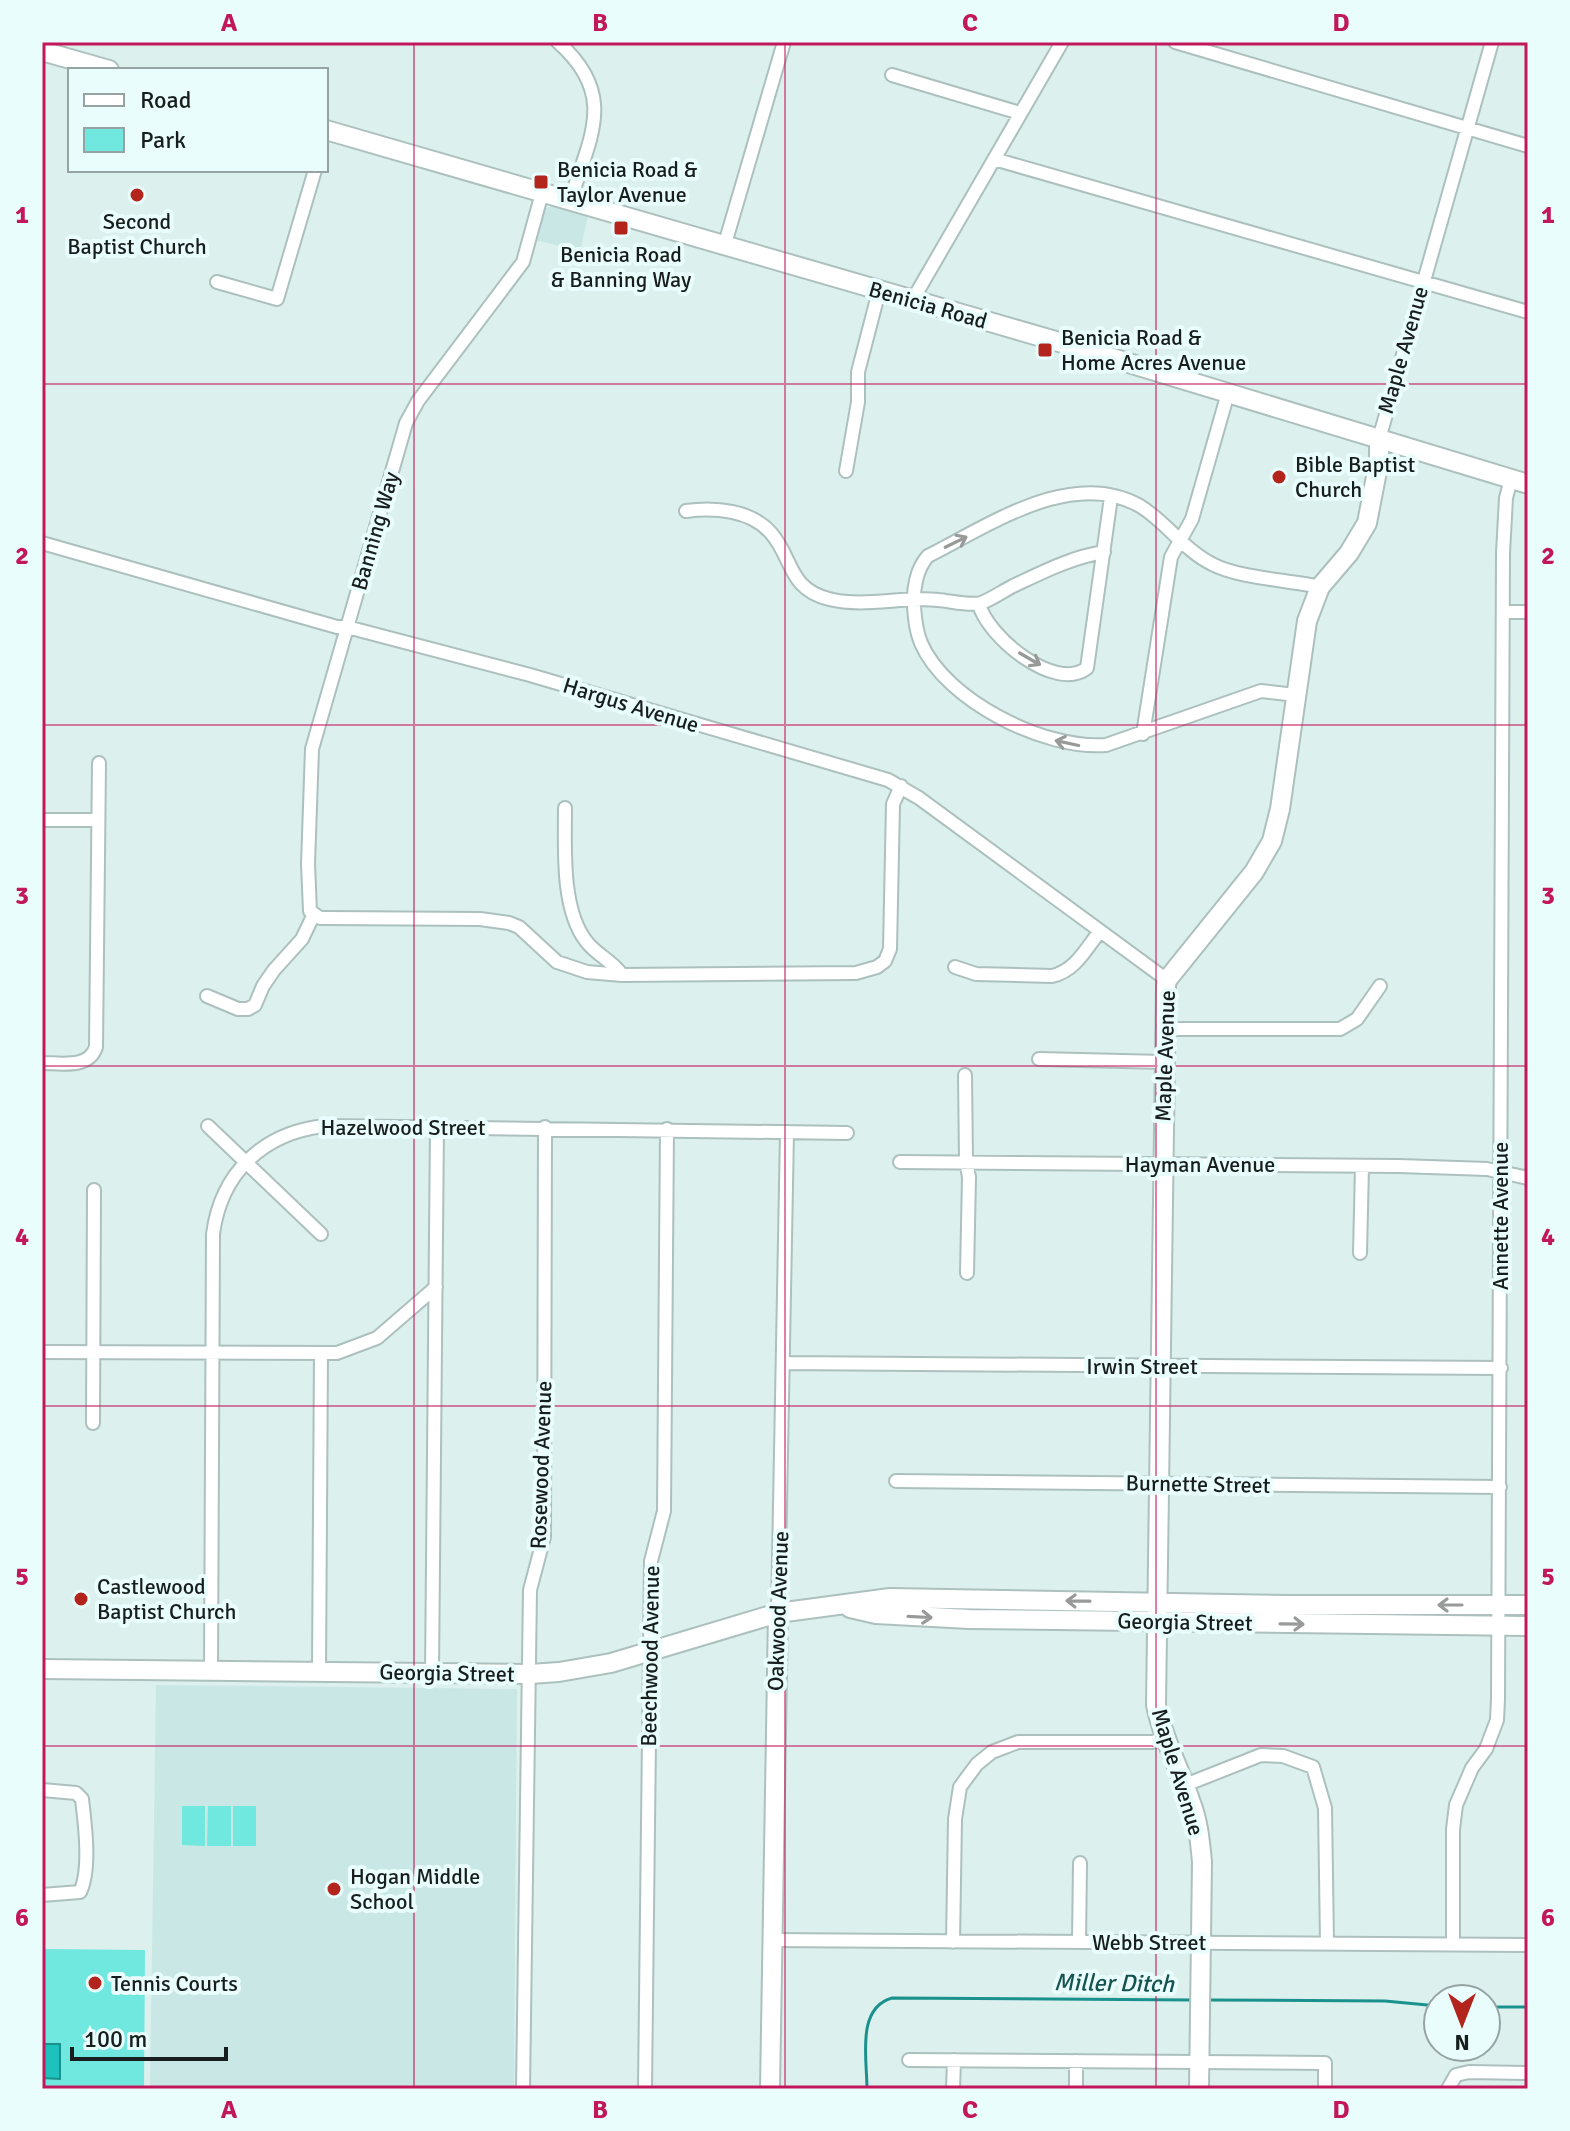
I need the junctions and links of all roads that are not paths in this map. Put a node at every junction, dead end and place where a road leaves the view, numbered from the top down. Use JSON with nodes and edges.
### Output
{"nodes":[{"id":1,"x":558,"y":42,"type":"edge"},
{"id":2,"x":784,"y":42,"type":"edge"},
{"id":3,"x":1062,"y":42,"type":"edge"},
{"id":4,"x":1175,"y":42,"type":"edge"},
{"id":5,"x":1492,"y":42,"type":"edge"},
{"id":6,"x":42,"y":51,"type":"edge"},
{"id":7,"x":102,"y":68,"type":"edge"},
{"id":8,"x":892,"y":75,"type":"dead end"},
{"id":9,"x":1020,"y":113,"type":"junction"},
{"id":10,"x":1468,"y":129,"type":"junction"},
{"id":11,"x":328,"y":133,"type":"edge"},
{"id":12,"x":1528,"y":146,"type":"edge"},
{"id":13,"x":994,"y":159,"type":"junction"},
{"id":14,"x":314,"y":172,"type":"edge"},
{"id":15,"x":542,"y":193,"type":"junction"},
{"id":16,"x":570,"y":201,"type":"junction"},
{"id":17,"x":724,"y":247,"type":"junction"},
{"id":18,"x":217,"y":282,"type":"dead end"},
{"id":19,"x":1423,"y":283,"type":"junction"},
{"id":20,"x":879,"y":291,"type":"junction"},
{"id":21,"x":912,"y":301,"type":"junction"},
{"id":22,"x":1528,"y":312,"type":"edge"},
{"id":23,"x":1228,"y":393,"type":"junction"},
{"id":24,"x":1379,"y":439,"type":"junction"},
{"id":25,"x":846,"y":471,"type":"dead end"},
{"id":26,"x":1519,"y":482,"type":"edge"},
{"id":27,"x":1111,"y":497,"type":"junction"},
{"id":28,"x":686,"y":511,"type":"dead end"},
{"id":29,"x":1179,"y":539,"type":"junction"},
{"id":30,"x":42,"y":543,"type":"edge"},
{"id":31,"x":1104,"y":552,"type":"junction"},
{"id":32,"x":1320,"y":587,"type":"junction"},
{"id":33,"x":914,"y":599,"type":"junction"},
{"id":34,"x":979,"y":604,"type":"junction"},
{"id":35,"x":1503,"y":612,"type":"junction"},
{"id":36,"x":1528,"y":612,"type":"edge"},
{"id":37,"x":347,"y":627,"type":"junction"},
{"id":38,"x":1295,"y":695,"type":"junction"},
{"id":39,"x":1143,"y":734,"type":"junction"},
{"id":40,"x":99,"y":763,"type":"dead end"},
{"id":41,"x":901,"y":786,"type":"junction"},
{"id":42,"x":565,"y":808,"type":"dead end"},
{"id":43,"x":42,"y":820,"type":"edge"},
{"id":44,"x":98,"y":820,"type":"junction"},
{"id":45,"x":311,"y":910,"type":"junction"},
{"id":46,"x":1100,"y":931,"type":"junction"},
{"id":47,"x":955,"y":967,"type":"dead end"},
{"id":48,"x":622,"y":975,"type":"junction"},
{"id":49,"x":1167,"y":980,"type":"junction"},
{"id":50,"x":1380,"y":986,"type":"dead end"},
{"id":51,"x":207,"y":996,"type":"dead end"},
{"id":52,"x":1165,"y":1029,"type":"junction"},
{"id":53,"x":1039,"y":1059,"type":"dead end"},
{"id":54,"x":1164,"y":1062,"type":"junction"},
{"id":55,"x":42,"y":1063,"type":"edge"},
{"id":56,"x":965,"y":1075,"type":"dead end"},
{"id":57,"x":208,"y":1126,"type":"dead end"},
{"id":58,"x":437,"y":1126,"type":"junction"},
{"id":59,"x":545,"y":1127,"type":"junction"},
{"id":60,"x":667,"y":1129,"type":"junction"},
{"id":61,"x":787,"y":1132,"type":"junction"},
{"id":62,"x":847,"y":1133,"type":"dead end"},
{"id":63,"x":966,"y":1161,"type":"junction"},
{"id":64,"x":900,"y":1162,"type":"dead end"},
{"id":65,"x":246,"y":1163,"type":"junction"},
{"id":66,"x":1163,"y":1164,"type":"junction"},
{"id":67,"x":1362,"y":1166,"type":"junction"},
{"id":68,"x":1500,"y":1171,"type":"junction"},
{"id":69,"x":1528,"y":1178,"type":"edge"},
{"id":70,"x":94,"y":1190,"type":"dead end"},
{"id":71,"x":321,"y":1234,"type":"dead end"},
{"id":72,"x":1360,"y":1253,"type":"dead end"},
{"id":73,"x":967,"y":1273,"type":"dead end"},
{"id":74,"x":436,"y":1287,"type":"junction"},
{"id":75,"x":42,"y":1352,"type":"edge"},
{"id":76,"x":93,"y":1352,"type":"junction"},
{"id":77,"x":213,"y":1353,"type":"junction"},
{"id":78,"x":321,"y":1353,"type":"junction"},
{"id":79,"x":783,"y":1363,"type":"junction"},
{"id":80,"x":1161,"y":1366,"type":"junction"},
{"id":81,"x":1501,"y":1368,"type":"junction"},
{"id":82,"x":93,"y":1423,"type":"dead end"},
{"id":83,"x":896,"y":1481,"type":"dead end"},
{"id":84,"x":1158,"y":1484,"type":"junction"},
{"id":85,"x":1500,"y":1487,"type":"junction"},
{"id":86,"x":1158,"y":1603,"type":"junction"},
{"id":87,"x":1499,"y":1605,"type":"junction"},
{"id":88,"x":1528,"y":1605,"type":"edge"},
{"id":89,"x":843,"y":1606,"type":"junction"},
{"id":90,"x":778,"y":1613,"type":"junction"},
{"id":91,"x":1158,"y":1623,"type":"junction"},
{"id":92,"x":1499,"y":1626,"type":"junction"},
{"id":93,"x":1528,"y":1626,"type":"edge"},
{"id":94,"x":650,"y":1650,"type":"junction"},
{"id":95,"x":42,"y":1669,"type":"edge"},
{"id":96,"x":211,"y":1671,"type":"junction"},
{"id":97,"x":319,"y":1672,"type":"junction"},
{"id":98,"x":432,"y":1673,"type":"junction"},
{"id":99,"x":530,"y":1674,"type":"junction"},
{"id":100,"x":1164,"y":1739,"type":"junction"},
{"id":101,"x":1185,"y":1785,"type":"junction"},
{"id":102,"x":42,"y":1790,"type":"edge"},
{"id":103,"x":1080,"y":1863,"type":"dead end"},
{"id":104,"x":42,"y":1895,"type":"edge"},
{"id":105,"x":771,"y":1940,"type":"junction"},
{"id":106,"x":953,"y":1942,"type":"junction"},
{"id":107,"x":1079,"y":1942,"type":"junction"},
{"id":108,"x":1201,"y":1942,"type":"junction"},
{"id":109,"x":1327,"y":1943,"type":"junction"},
{"id":110,"x":1453,"y":1944,"type":"junction"},
{"id":111,"x":1528,"y":1945,"type":"edge"},
{"id":112,"x":909,"y":2060,"type":"dead end"},
{"id":113,"x":954,"y":2060,"type":"junction"},
{"id":114,"x":1076,"y":2061,"type":"junction"},
{"id":115,"x":1200,"y":2062,"type":"junction"},
{"id":116,"x":1528,"y":2073,"type":"edge"},
{"id":117,"x":1448,"y":2088,"type":"edge"},
{"id":118,"x":523,"y":2089,"type":"edge"},
{"id":119,"x":645,"y":2089,"type":"edge"},
{"id":120,"x":770,"y":2089,"type":"edge"},
{"id":121,"x":953,"y":2089,"type":"edge"},
{"id":122,"x":1076,"y":2089,"type":"edge"},
{"id":123,"x":1199,"y":2089,"type":"edge"},
{"id":124,"x":1325,"y":2089,"type":"edge"}],
"edges":[{"from":1,"to":16,"type":"street"},
{"from":2,"to":17,"type":"street"},
{"from":3,"to":9,"type":"street"},
{"from":4,"to":10,"type":"street"},
{"from":5,"to":10,"type":"street","name":"Maple Avenue"},
{"from":6,"to":7,"type":"main road"},
{"from":8,"to":9,"type":"street"},
{"from":9,"to":13,"type":"street"},
{"from":10,"to":12,"type":"street"},
{"from":10,"to":19,"type":"street","name":"Maple Avenue"},
{"from":11,"to":15,"type":"main road","name":"Benicia Road"},
{"from":13,"to":19,"type":"street"},
{"from":13,"to":21,"type":"street"},
{"from":14,"to":18,"type":"street"},
{"from":15,"to":16,"type":"main road","name":"Benicia Road"},
{"from":15,"to":37,"type":"street","name":"Banning Way"},
{"from":16,"to":17,"type":"main road","name":"Benicia Road"},
{"from":17,"to":20,"type":"main road","name":"Benicia Road"},
{"from":19,"to":22,"type":"street"},
{"from":19,"to":24,"type":"street","name":"Maple Avenue"},
{"from":20,"to":21,"type":"main road","name":"Benicia Road"},
{"from":20,"to":25,"type":"street"},
{"from":21,"to":23,"type":"main road","name":"Benicia Road"},
{"from":23,"to":24,"type":"main road","name":"Benicia Road"},
{"from":23,"to":29,"type":"street"},
{"from":24,"to":26,"type":"main road","name":"Benicia Road"},
{"from":24,"to":32,"type":"main road","name":"Maple Avenue"},
{"from":26,"to":35,"type":"street","name":"Annette Avenue"},
{"from":27,"to":29,"type":"street"},
{"from":27,"to":31,"type":"street"},
{"from":33,"to":27,"type":"street","one_way":true},
{"from":28,"to":33,"type":"street"},
{"from":29,"to":32,"type":"street"},
{"from":29,"to":39,"type":"street"},
{"from":30,"to":37,"type":"street","name":"Hargus Avenue"},
{"from":31,"to":34,"type":"street"},
{"from":34,"to":31,"type":"street","one_way":true},
{"from":32,"to":38,"type":"main road","name":"Maple Avenue"},
{"from":33,"to":34,"type":"street"},
{"from":39,"to":33,"type":"street","one_way":true},
{"from":35,"to":36,"type":"street"},
{"from":35,"to":68,"type":"street","name":"Annette Avenue"},
{"from":37,"to":41,"type":"street","name":"Hargus Avenue"},
{"from":37,"to":45,"type":"street","name":"Banning Way"},
{"from":38,"to":39,"type":"street"},
{"from":38,"to":49,"type":"main road","name":"Maple Avenue"},
{"from":40,"to":44,"type":"street"},
{"from":41,"to":46,"type":"street","name":"Hargus Avenue"},
{"from":41,"to":48,"type":"street"},
{"from":42,"to":48,"type":"street"},
{"from":43,"to":44,"type":"street"},
{"from":44,"to":55,"type":"street"},
{"from":45,"to":48,"type":"street"},
{"from":45,"to":51,"type":"street"},
{"from":46,"to":47,"type":"street"},
{"from":46,"to":49,"type":"street","name":"Hargus Avenue"},
{"from":49,"to":52,"type":"main road","name":"Maple Avenue"},
{"from":50,"to":52,"type":"street"},
{"from":52,"to":54,"type":"main road","name":"Maple Avenue"},
{"from":53,"to":54,"type":"street"},
{"from":54,"to":66,"type":"main road","name":"Maple Avenue"},
{"from":56,"to":63,"type":"street"},
{"from":57,"to":65,"type":"street"},
{"from":58,"to":59,"type":"street","name":"Hazelwood Street"},
{"from":58,"to":65,"type":"street","name":"Hazelwood Street"},
{"from":58,"to":74,"type":"street"},
{"from":59,"to":60,"type":"street","name":"Hazelwood Street"},
{"from":59,"to":99,"type":"street","name":"Rosewood Avenue"},
{"from":60,"to":61,"type":"street","name":"Hazelwood Street"},
{"from":60,"to":94,"type":"street","name":"Beechwood Avenue"},
{"from":61,"to":62,"type":"street","name":"Hazelwood Street"},
{"from":61,"to":79,"type":"street","name":"Oakwood Avenue"},
{"from":63,"to":64,"type":"street","name":"Hayman Avenue"},
{"from":63,"to":66,"type":"street","name":"Hayman Avenue"},
{"from":63,"to":73,"type":"street"},
{"from":65,"to":71,"type":"street"},
{"from":65,"to":77,"type":"street","name":"Hazelwood Street"},
{"from":66,"to":67,"type":"street","name":"Hayman Avenue"},
{"from":66,"to":80,"type":"main road","name":"Maple Avenue"},
{"from":67,"to":68,"type":"street","name":"Hayman Avenue"},
{"from":67,"to":72,"type":"street"},
{"from":68,"to":69,"type":"street","name":"Hayman Avenue"},
{"from":68,"to":81,"type":"street","name":"Annette Avenue"},
{"from":70,"to":76,"type":"street"},
{"from":74,"to":78,"type":"street"},
{"from":74,"to":98,"type":"street"},
{"from":75,"to":76,"type":"street"},
{"from":76,"to":77,"type":"street"},
{"from":76,"to":82,"type":"street"},
{"from":77,"to":78,"type":"street"},
{"from":77,"to":96,"type":"street","name":"Hazelwood Street"},
{"from":78,"to":97,"type":"street"},
{"from":79,"to":80,"type":"street","name":"Irwin Street"},
{"from":79,"to":90,"type":"street","name":"Oakwood Avenue"},
{"from":80,"to":81,"type":"street","name":"Irwin Street"},
{"from":80,"to":84,"type":"main road","name":"Maple Avenue"},
{"from":81,"to":85,"type":"street","name":"Annette Avenue"},
{"from":83,"to":84,"type":"street","name":"Burnette Street"},
{"from":84,"to":85,"type":"street","name":"Burnette Street"},
{"from":84,"to":86,"type":"main road","name":"Maple Avenue"},
{"from":85,"to":87,"type":"street","name":"Annette Avenue"},
{"from":87,"to":86,"type":"main road","name":"Georgia Street","one_way":true},
{"from":86,"to":89,"type":"main road","name":"Georgia Street","one_way":true},
{"from":86,"to":91,"type":"main road","name":"Maple Avenue"},
{"from":87,"to":88,"type":"main road","name":"Georgia Street"},
{"from":87,"to":92,"type":"street","name":"Annette Avenue"},
{"from":89,"to":90,"type":"main road","name":"Georgia Street"},
{"from":89,"to":91,"type":"main road","name":"Georgia Street","one_way":true},
{"from":90,"to":94,"type":"main road","name":"Georgia Street"},
{"from":90,"to":105,"type":"main road","name":"Oakwood Avenue"},
{"from":91,"to":92,"type":"main road","name":"Georgia Street","one_way":true},
{"from":91,"to":100,"type":"main road","name":"Maple Avenue"},
{"from":92,"to":93,"type":"main road","name":"Georgia Street"},
{"from":92,"to":110,"type":"street","name":"Annette Avenue"},
{"from":94,"to":99,"type":"main road","name":"Georgia Street"},
{"from":94,"to":119,"type":"street","name":"Beechwood Avenue"},
{"from":95,"to":96,"type":"main road","name":"Georgia Street"},
{"from":96,"to":97,"type":"main road","name":"Georgia Street"},
{"from":97,"to":98,"type":"main road","name":"Georgia Street"},
{"from":98,"to":99,"type":"main road","name":"Georgia Street"},
{"from":99,"to":118,"type":"street","name":"Rosewood Avenue"},
{"from":100,"to":101,"type":"main road","name":"Maple Avenue"},
{"from":100,"to":106,"type":"street"},
{"from":101,"to":108,"type":"main road","name":"Maple Avenue"},
{"from":101,"to":109,"type":"street"},
{"from":102,"to":104,"type":"street"},
{"from":103,"to":107,"type":"street"},
{"from":105,"to":106,"type":"street","name":"Webb Street"},
{"from":105,"to":120,"type":"main road","name":"Oakwood Avenue"},
{"from":106,"to":107,"type":"street","name":"Webb Street"},
{"from":107,"to":108,"type":"street","name":"Webb Street"},
{"from":108,"to":109,"type":"street","name":"Webb Street"},
{"from":108,"to":115,"type":"main road","name":"Maple Avenue"},
{"from":109,"to":110,"type":"street","name":"Webb Street"},
{"from":110,"to":111,"type":"street","name":"Webb Street"},
{"from":112,"to":113,"type":"street"},
{"from":113,"to":114,"type":"street"},
{"from":113,"to":121,"type":"street"},
{"from":114,"to":115,"type":"street"},
{"from":114,"to":122,"type":"street"},
{"from":115,"to":123,"type":"main road","name":"Maple Avenue"},
{"from":115,"to":124,"type":"street"},
{"from":116,"to":117,"type":"street"}]}
